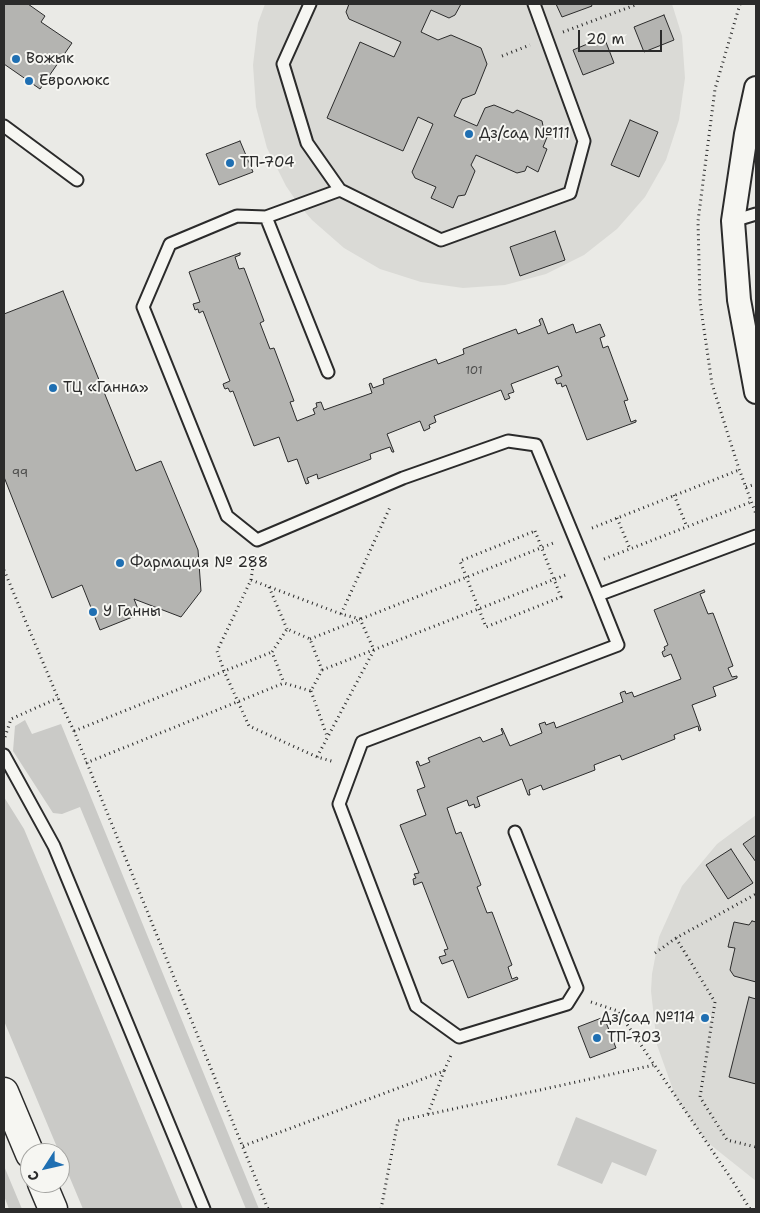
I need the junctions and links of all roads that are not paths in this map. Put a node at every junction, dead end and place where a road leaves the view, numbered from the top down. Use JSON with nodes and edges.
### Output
{"nodes":[{"id":1,"x":310,"y":4,"type":"edge"},
{"id":2,"x":534,"y":4,"type":"edge"},
{"id":3,"x":756,"y":88,"type":"edge"},
{"id":4,"x":4,"y":126,"type":"edge"},
{"id":5,"x":78,"y":180,"type":"dead end"},
{"id":6,"x":340,"y":190,"type":"junction"},
{"id":7,"x":756,"y":214,"type":"edge"},
{"id":8,"x":266,"y":218,"type":"junction"},
{"id":9,"x":733,"y":221,"type":"junction"},
{"id":10,"x":328,"y":372,"type":"dead end"},
{"id":11,"x":756,"y":392,"type":"edge"},
{"id":12,"x":756,"y":536,"type":"edge"},
{"id":13,"x":598,"y":595,"type":"junction"},
{"id":14,"x":4,"y":755,"type":"edge"},
{"id":15,"x":515,"y":832,"type":"dead end"},
{"id":16,"x":4,"y":1092,"type":"edge"},
{"id":17,"x":25,"y":1143,"type":"edge"},
{"id":18,"x":46,"y":1193,"type":"edge"},
{"id":19,"x":53,"y":1209,"type":"edge"},
{"id":20,"x":204,"y":1209,"type":"edge"}],
"edges":[{"from":1,"to":6,"type":"lane"},
{"from":2,"to":6,"type":"lane"},
{"from":3,"to":9,"type":"street"},
{"from":4,"to":5,"type":"lane"},
{"from":6,"to":8,"type":"lane"},
{"from":7,"to":9,"type":"lane"},
{"from":8,"to":10,"type":"lane"},
{"from":8,"to":13,"type":"lane"},
{"from":9,"to":11,"type":"street"},
{"from":12,"to":13,"type":"lane"},
{"from":13,"to":15,"type":"lane"},
{"from":14,"to":20,"type":"lane"},
{"from":16,"to":17,"type":"main road"},
{"from":18,"to":19,"type":"main road"}]}
